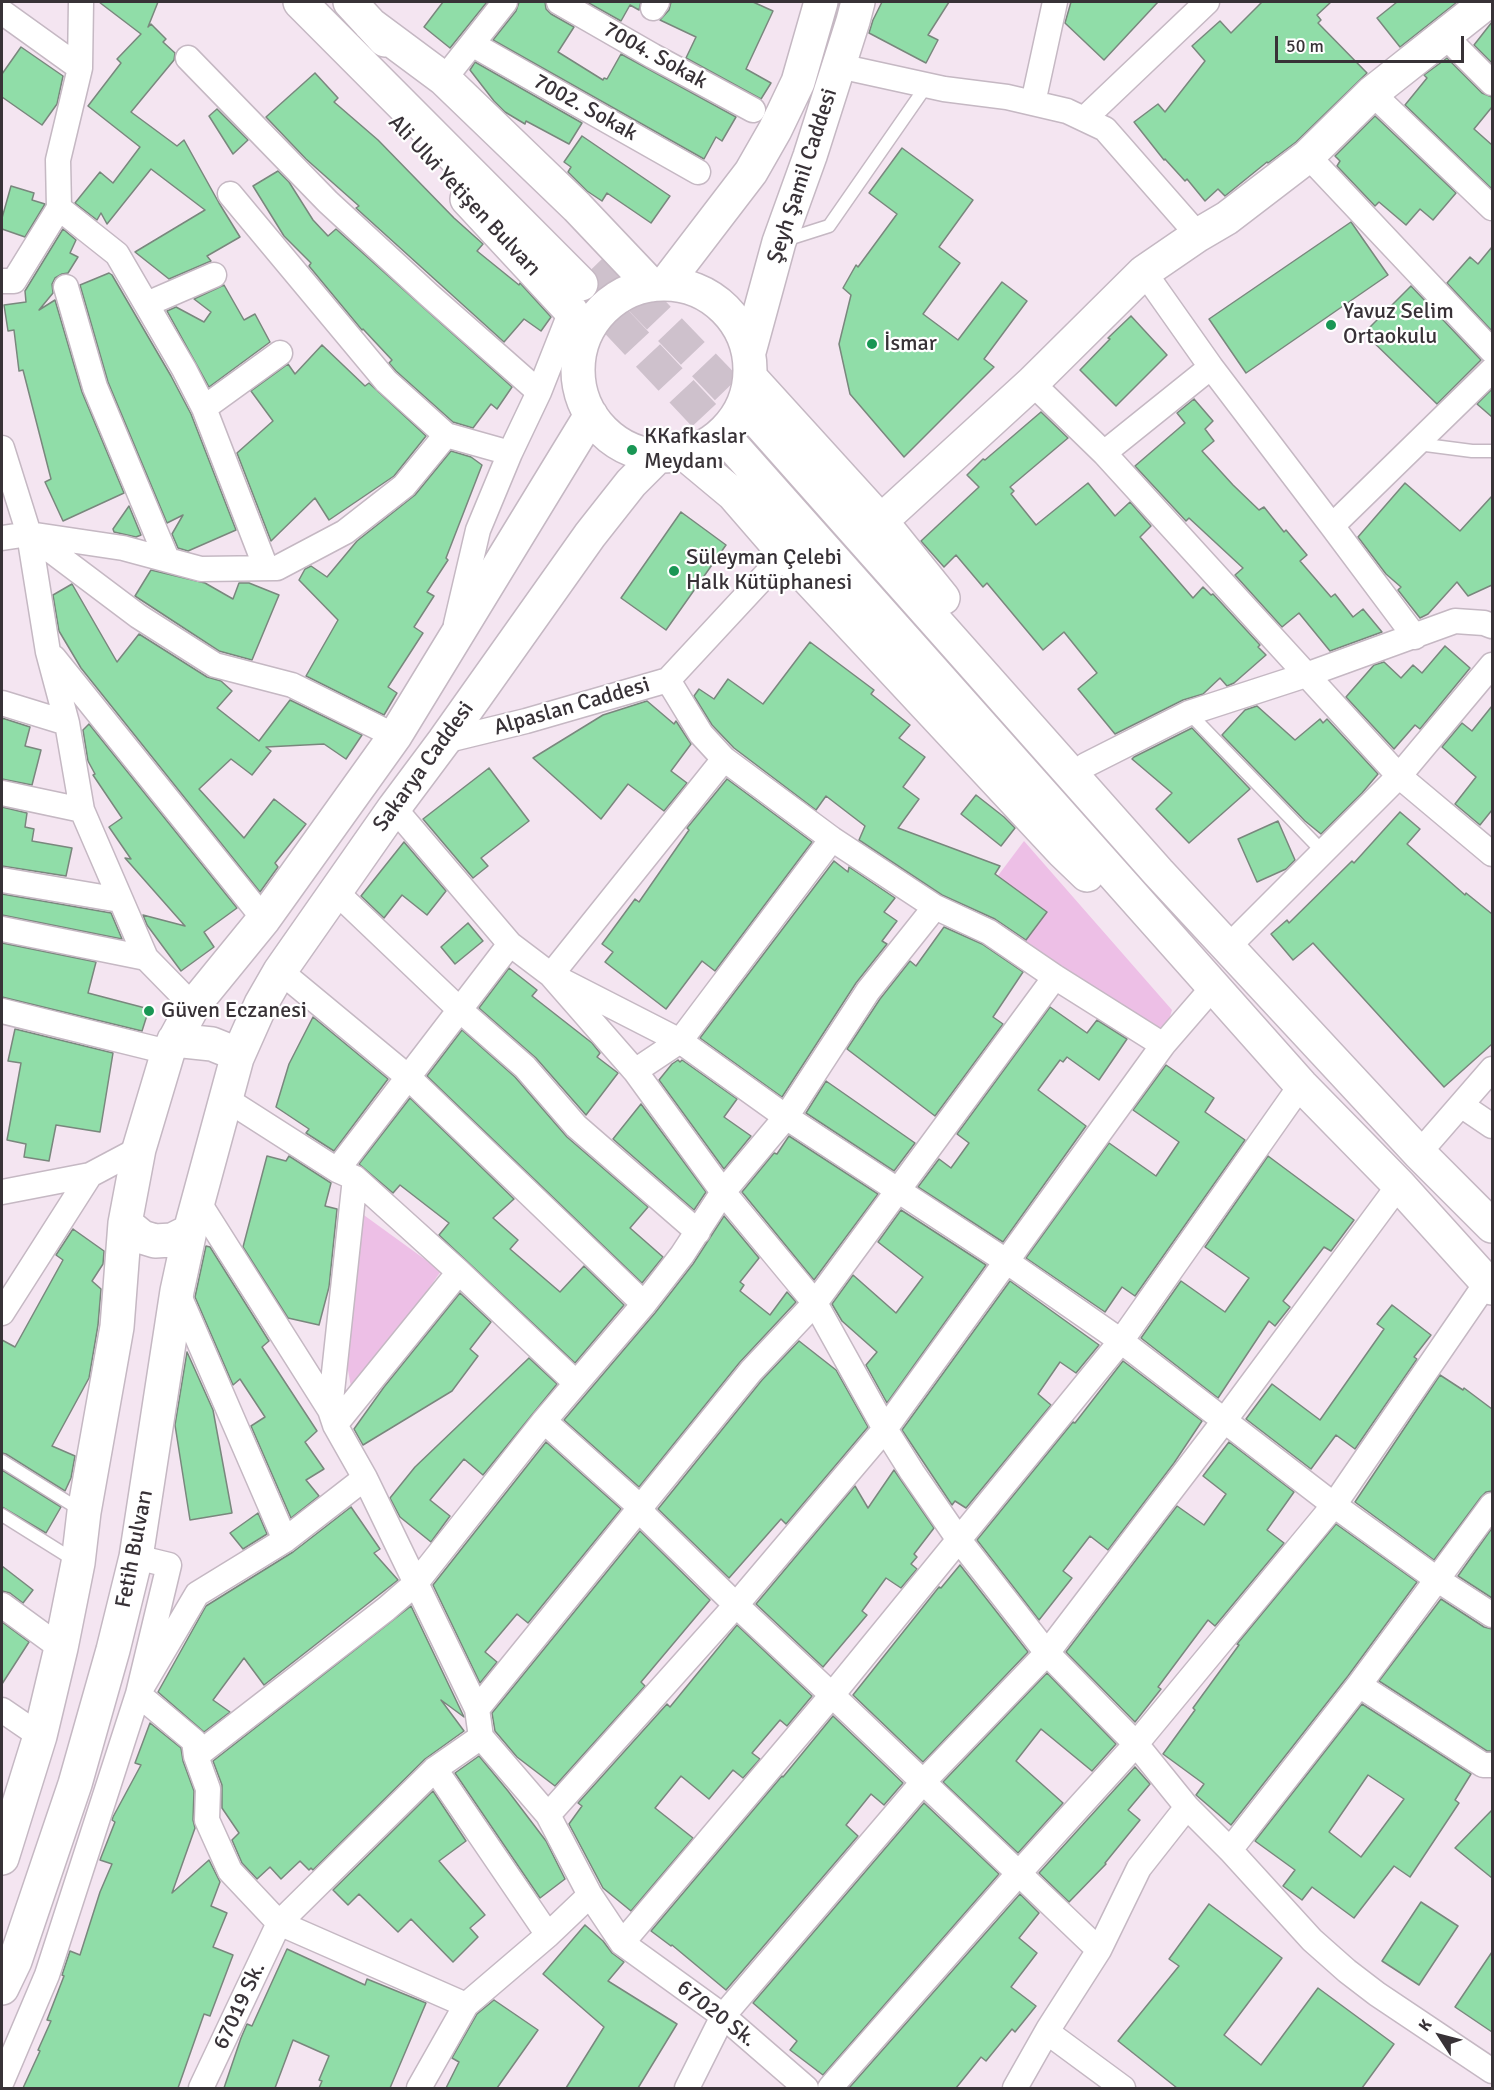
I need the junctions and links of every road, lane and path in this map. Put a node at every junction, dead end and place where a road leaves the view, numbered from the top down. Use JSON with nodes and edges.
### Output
{"nodes":[{"id":1,"x":81,"y":2,"type":"edge"},
{"id":2,"x":300,"y":2,"type":"edge"},
{"id":3,"x":506,"y":2,"type":"edge"},
{"id":4,"x":558,"y":2,"type":"edge"},
{"id":5,"x":821,"y":2,"type":"edge"},
{"id":6,"x":858,"y":2,"type":"edge"},
{"id":7,"x":1054,"y":2,"type":"edge"},
{"id":8,"x":1207,"y":2,"type":"edge"},
{"id":9,"x":1487,"y":2,"type":"edge"},
{"id":10,"x":2,"y":12,"type":"edge"},
{"id":11,"x":360,"y":13,"type":"edge"},
{"id":12,"x":1444,"y":35,"type":"junction"},
{"id":13,"x":472,"y":44,"type":"junction"},
{"id":14,"x":188,"y":58,"type":"dead end"},
{"id":15,"x":839,"y":66,"type":"junction"},
{"id":16,"x":80,"y":68,"type":"junction"},
{"id":17,"x":444,"y":79,"type":"junction"},
{"id":18,"x":1492,"y":84,"type":"edge"},
{"id":19,"x":927,"y":86,"type":"junction"},
{"id":20,"x":1372,"y":93,"type":"junction"},
{"id":21,"x":1033,"y":103,"type":"junction"},
{"id":22,"x":753,"y":110,"type":"dead end"},
{"id":23,"x":1084,"y":119,"type":"junction"},
{"id":24,"x":1308,"y":156,"type":"junction"},
{"id":25,"x":698,"y":172,"type":"dead end"},
{"id":26,"x":230,"y":194,"type":"dead end"},
{"id":27,"x":59,"y":208,"type":"junction"},
{"id":28,"x":1492,"y":208,"type":"edge"},
{"id":29,"x":1198,"y":235,"type":"junction"},
{"id":30,"x":779,"y":242,"type":"junction"},
{"id":31,"x":602,"y":259,"type":"tunnel mouth"},
{"id":32,"x":1144,"y":272,"type":"junction"},
{"id":33,"x":214,"y":275,"type":"dead end"},
{"id":34,"x":2,"y":281,"type":"edge"},
{"id":35,"x":659,"y":284,"type":"junction"},
{"id":36,"x":66,"y":287,"type":"dead end"},
{"id":37,"x":147,"y":304,"type":"junction"},
{"id":38,"x":579,"y":311,"type":"junction"},
{"id":39,"x":1492,"y":351,"type":"edge"},
{"id":40,"x":280,"y":353,"type":"dead end"},
{"id":41,"x":750,"y":365,"type":"junction"},
{"id":42,"x":1210,"y":367,"type":"junction"},
{"id":43,"x":1492,"y":369,"type":"edge"},
{"id":44,"x":1032,"y":383,"type":"junction"},
{"id":45,"x":539,"y":392,"type":"junction"},
{"id":46,"x":204,"y":408,"type":"junction"},
{"id":47,"x":591,"y":415,"type":"junction"},
{"id":48,"x":755,"y":418,"type":"tunnel mouth"},
{"id":49,"x":446,"y":435,"type":"junction"},
{"id":50,"x":730,"y":443,"type":"tunnel mouth"},
{"id":51,"x":1418,"y":444,"type":"junction"},
{"id":52,"x":2,"y":448,"type":"edge"},
{"id":53,"x":1492,"y":452,"type":"edge"},
{"id":54,"x":510,"y":453,"type":"junction"},
{"id":55,"x":1104,"y":453,"type":"junction"},
{"id":56,"x":671,"y":455,"type":"junction"},
{"id":57,"x":793,"y":514,"type":"junction"},
{"id":58,"x":880,"y":521,"type":"junction"},
{"id":59,"x":1332,"y":526,"type":"junction"},
{"id":60,"x":29,"y":534,"type":"junction"},
{"id":61,"x":2,"y":538,"type":"edge"},
{"id":62,"x":785,"y":554,"type":"junction"},
{"id":63,"x":168,"y":560,"type":"junction"},
{"id":64,"x":266,"y":568,"type":"junction"},
{"id":65,"x":1492,"y":626,"type":"edge"},
{"id":66,"x":1414,"y":637,"type":"junction"},
{"id":67,"x":452,"y":644,"type":"junction"},
{"id":68,"x":48,"y":652,"type":"junction"},
{"id":69,"x":1492,"y":665,"type":"edge"},
{"id":70,"x":1306,"y":675,"type":"junction"},
{"id":71,"x":668,"y":680,"type":"junction"},
{"id":72,"x":2,"y":703,"type":"edge"},
{"id":73,"x":1189,"y":713,"type":"junction"},
{"id":74,"x":67,"y":723,"type":"junction"},
{"id":75,"x":394,"y":736,"type":"junction"},
{"id":76,"x":444,"y":741,"type":"junction"},
{"id":77,"x":724,"y":759,"type":"junction"},
{"id":78,"x":1086,"y":765,"type":"junction"},
{"id":79,"x":1399,"y":776,"type":"junction"},
{"id":80,"x":2,"y":793,"type":"edge"},
{"id":81,"x":394,"y":808,"type":"junction"},
{"id":82,"x":82,"y":810,"type":"junction"},
{"id":83,"x":832,"y":839,"type":"junction"},
{"id":84,"x":1324,"y":853,"type":"junction"},
{"id":85,"x":1492,"y":854,"type":"edge"},
{"id":86,"x":1158,"y":872,"type":"junction"},
{"id":87,"x":2,"y":880,"type":"edge"},
{"id":88,"x":336,"y":892,"type":"junction"},
{"id":89,"x":120,"y":900,"type":"junction"},
{"id":90,"x":1138,"y":902,"type":"junction"},
{"id":91,"x":935,"y":907,"type":"junction"},
{"id":92,"x":264,"y":919,"type":"junction"},
{"id":93,"x":2,"y":929,"type":"edge"},
{"id":94,"x":510,"y":944,"type":"junction"},
{"id":95,"x":1228,"y":947,"type":"junction"},
{"id":96,"x":146,"y":958,"type":"junction"},
{"id":97,"x":280,"y":971,"type":"junction"},
{"id":98,"x":551,"y":975,"type":"junction"},
{"id":99,"x":1055,"y":977,"type":"junction"},
{"id":100,"x":1214,"y":986,"type":"junction"},
{"id":101,"x":193,"y":1006,"type":"junction"},
{"id":102,"x":460,"y":1010,"type":"junction"},
{"id":103,"x":2,"y":1011,"type":"edge"},
{"id":104,"x":680,"y":1041,"type":"junction"},
{"id":105,"x":1163,"y":1045,"type":"junction"},
{"id":106,"x":171,"y":1046,"type":"junction"},
{"id":107,"x":237,"y":1058,"type":"junction"},
{"id":108,"x":1492,"y":1070,"type":"edge"},
{"id":109,"x":635,"y":1071,"type":"junction"},
{"id":110,"x":408,"y":1077,"type":"junction"},
{"id":111,"x":1301,"y":1085,"type":"junction"},
{"id":112,"x":226,"y":1099,"type":"junction"},
{"id":113,"x":1461,"y":1105,"type":"junction"},
{"id":114,"x":786,"y":1117,"type":"junction"},
{"id":115,"x":1492,"y":1126,"type":"edge"},
{"id":116,"x":139,"y":1149,"type":"junction"},
{"id":117,"x":1419,"y":1153,"type":"junction"},
{"id":118,"x":346,"y":1174,"type":"junction"},
{"id":119,"x":90,"y":1175,"type":"junction"},
{"id":120,"x":1399,"y":1185,"type":"junction"},
{"id":121,"x":897,"y":1190,"type":"junction"},
{"id":122,"x":2,"y":1192,"type":"edge"},
{"id":123,"x":723,"y":1192,"type":"junction"},
{"id":124,"x":195,"y":1217,"type":"junction"},
{"id":125,"x":125,"y":1223,"type":"junction"},
{"id":126,"x":1492,"y":1226,"type":"edge"},
{"id":127,"x":698,"y":1233,"type":"junction"},
{"id":128,"x":1006,"y":1261,"type":"junction"},
{"id":129,"x":459,"y":1272,"type":"junction"},
{"id":130,"x":1490,"y":1285,"type":"edge"},
{"id":131,"x":177,"y":1291,"type":"junction"},
{"id":132,"x":815,"y":1303,"type":"junction"},
{"id":133,"x":644,"y":1304,"type":"junction"},
{"id":134,"x":2,"y":1313,"type":"edge"},
{"id":135,"x":1121,"y":1341,"type":"junction"},
{"id":136,"x":576,"y":1383,"type":"junction"},
{"id":137,"x":333,"y":1418,"type":"junction"},
{"id":138,"x":1224,"y":1420,"type":"junction"},
{"id":139,"x":544,"y":1421,"type":"junction"},
{"id":140,"x":885,"y":1429,"type":"junction"},
{"id":141,"x":2,"y":1461,"type":"edge"},
{"id":142,"x":365,"y":1478,"type":"junction"},
{"id":143,"x":1492,"y":1504,"type":"edge"},
{"id":144,"x":1334,"y":1505,"type":"junction"},
{"id":145,"x":640,"y":1507,"type":"junction"},
{"id":146,"x":84,"y":1512,"type":"junction"},
{"id":147,"x":2,"y":1515,"type":"edge"},
{"id":148,"x":285,"y":1540,"type":"junction"},
{"id":149,"x":959,"y":1540,"type":"junction"},
{"id":150,"x":136,"y":1557,"type":"junction"},
{"id":151,"x":78,"y":1563,"type":"junction"},
{"id":152,"x":1438,"y":1580,"type":"junction"},
{"id":153,"x":416,"y":1583,"type":"junction"},
{"id":154,"x":2,"y":1605,"type":"edge"},
{"id":155,"x":736,"y":1605,"type":"junction"},
{"id":156,"x":1492,"y":1615,"type":"edge"},
{"id":157,"x":61,"y":1648,"type":"junction"},
{"id":158,"x":1047,"y":1653,"type":"junction"},
{"id":159,"x":1359,"y":1685,"type":"junction"},
{"id":160,"x":138,"y":1694,"type":"junction"},
{"id":161,"x":832,"y":1695,"type":"junction"},
{"id":162,"x":477,"y":1709,"type":"junction"},
{"id":163,"x":2,"y":1710,"type":"edge"},
{"id":164,"x":40,"y":1736,"type":"junction"},
{"id":165,"x":481,"y":1737,"type":"junction"},
{"id":166,"x":1136,"y":1744,"type":"junction"},
{"id":167,"x":196,"y":1756,"type":"junction"},
{"id":168,"x":1492,"y":1766,"type":"edge"},
{"id":169,"x":435,"y":1768,"type":"junction"},
{"id":170,"x":923,"y":1782,"type":"junction"},
{"id":171,"x":1187,"y":1807,"type":"junction"},
{"id":172,"x":8,"y":1813,"type":"edge"},
{"id":173,"x":548,"y":1815,"type":"junction"},
{"id":174,"x":1230,"y":1850,"type":"junction"},
{"id":175,"x":2,"y":1858,"type":"edge"},
{"id":176,"x":1018,"y":1873,"type":"junction"},
{"id":177,"x":590,"y":1895,"type":"junction"},
{"id":178,"x":279,"y":1923,"type":"junction"},
{"id":179,"x":548,"y":1935,"type":"junction"},
{"id":180,"x":622,"y":1943,"type":"junction"},
{"id":181,"x":1099,"y":1950,"type":"junction"},
{"id":182,"x":2,"y":1988,"type":"edge"},
{"id":183,"x":466,"y":2005,"type":"junction"},
{"id":184,"x":723,"y":2016,"type":"junction"},
{"id":185,"x":1047,"y":2032,"type":"junction"},
{"id":186,"x":1492,"y":2071,"type":"edge"},
{"id":187,"x":2,"y":2081,"type":"edge"},
{"id":188,"x":201,"y":2088,"type":"edge"},
{"id":189,"x":419,"y":2088,"type":"edge"},
{"id":190,"x":687,"y":2088,"type":"edge"},
{"id":191,"x":806,"y":2088,"type":"edge"},
{"id":192,"x":830,"y":2088,"type":"edge"},
{"id":193,"x":1015,"y":2088,"type":"edge"},
{"id":194,"x":1122,"y":2088,"type":"edge"}],
"edges":[{"from":1,"to":16,"type":"street"},
{"from":2,"to":38,"type":"main road","name":"Ali Ulvi Yetişen Bulvarı"},
{"from":3,"to":13,"type":"street"},
{"from":4,"to":22,"type":"street","name":"7004. Sokak"},
{"from":5,"to":35,"type":"main road"},
{"from":6,"to":15,"type":"main road","name":"Şeyh Şamil Caddesi"},
{"from":7,"to":21,"type":"street"},
{"from":8,"to":23,"type":"street"},
{"from":9,"to":12,"type":"main road"},
{"from":10,"to":16,"type":"street"},
{"from":11,"to":17,"type":"main road"},
{"from":11,"to":31,"type":"main road"},
{"from":12,"to":18,"type":"street"},
{"from":12,"to":20,"type":"main road"},
{"from":13,"to":17,"type":"street"},
{"from":13,"to":25,"type":"street","name":"7002. Sokak"},
{"from":14,"to":45,"type":"street"},
{"from":15,"to":19,"type":"street"},
{"from":15,"to":30,"type":"main road","name":"Şeyh Şamil Caddesi"},
{"from":16,"to":27,"type":"street"},
{"from":17,"to":35,"type":"main road"},
{"from":19,"to":21,"type":"street"},
{"from":19,"to":30,"type":"lane"},
{"from":20,"to":24,"type":"main road"},
{"from":20,"to":28,"type":"street"},
{"from":21,"to":23,"type":"street"},
{"from":23,"to":29,"type":"street"},
{"from":24,"to":29,"type":"main road"},
{"from":24,"to":39,"type":"street"},
{"from":26,"to":49,"type":"street"},
{"from":27,"to":34,"type":"street"},
{"from":27,"to":37,"type":"street"},
{"from":29,"to":32,"type":"main road"},
{"from":30,"to":41,"type":"main road","name":"Şeyh Şamil Caddesi"},
{"from":32,"to":42,"type":"street"},
{"from":32,"to":44,"type":"main road"},
{"from":33,"to":37,"type":"street"},
{"from":35,"to":38,"type":"main road"},
{"from":35,"to":41,"type":"main road"},
{"from":36,"to":63,"type":"street"},
{"from":37,"to":46,"type":"street"},
{"from":38,"to":45,"type":"street"},
{"from":38,"to":47,"type":"main road"},
{"from":40,"to":46,"type":"street"},
{"from":41,"to":56,"type":"main road"},
{"from":41,"to":58,"type":"main road"},
{"from":42,"to":55,"type":"street"},
{"from":42,"to":59,"type":"street"},
{"from":43,"to":51,"type":"street"},
{"from":44,"to":55,"type":"street"},
{"from":44,"to":58,"type":"main road"},
{"from":45,"to":54,"type":"street"},
{"from":46,"to":64,"type":"street"},
{"from":47,"to":56,"type":"main road"},
{"from":47,"to":67,"type":"main road","name":"Sakarya Caddesi"},
{"from":48,"to":86,"type":"main road"},
{"from":49,"to":54,"type":"street"},
{"from":49,"to":64,"type":"street"},
{"from":50,"to":57,"type":"main road"},
{"from":51,"to":53,"type":"lane"},
{"from":51,"to":59,"type":"street"},
{"from":52,"to":60,"type":"street"},
{"from":54,"to":67,"type":"street"},
{"from":55,"to":70,"type":"street"},
{"from":56,"to":62,"type":"main road"},
{"from":56,"to":76,"type":"main road","name":"Sakarya Caddesi"},
{"from":57,"to":62,"type":"street"},
{"from":57,"to":90,"type":"main road"},
{"from":58,"to":78,"type":"main road"},
{"from":59,"to":66,"type":"street"},
{"from":60,"to":61,"type":"street"},
{"from":60,"to":63,"type":"street"},
{"from":60,"to":68,"type":"street"},
{"from":60,"to":75,"type":"street"},
{"from":62,"to":71,"type":"street","name":"Alpaslan Caddesi"},
{"from":62,"to":90,"type":"main road"},
{"from":63,"to":64,"type":"street"},
{"from":65,"to":66,"type":"street"},
{"from":66,"to":70,"type":"street"},
{"from":67,"to":75,"type":"main road","name":"Sakarya Caddesi"},
{"from":68,"to":74,"type":"street"},
{"from":68,"to":92,"type":"street"},
{"from":69,"to":79,"type":"street"},
{"from":70,"to":73,"type":"street"},
{"from":70,"to":79,"type":"street"},
{"from":71,"to":76,"type":"street","name":"Alpaslan Caddesi"},
{"from":71,"to":77,"type":"street"},
{"from":72,"to":74,"type":"street"},
{"from":73,"to":78,"type":"street"},
{"from":73,"to":84,"type":"lane"},
{"from":74,"to":82,"type":"street"},
{"from":75,"to":92,"type":"main road","name":"Sakarya Caddesi"},
{"from":76,"to":81,"type":"main road","name":"Sakarya Caddesi"},
{"from":77,"to":83,"type":"street"},
{"from":77,"to":98,"type":"street"},
{"from":78,"to":86,"type":"main road"},
{"from":79,"to":84,"type":"street"},
{"from":79,"to":85,"type":"street"},
{"from":80,"to":82,"type":"street"},
{"from":81,"to":88,"type":"main road","name":"Sakarya Caddesi"},
{"from":81,"to":94,"type":"street"},
{"from":82,"to":89,"type":"street"},
{"from":83,"to":91,"type":"street"},
{"from":83,"to":104,"type":"street"},
{"from":84,"to":95,"type":"street"},
{"from":86,"to":95,"type":"main road"},
{"from":87,"to":89,"type":"street"},
{"from":88,"to":97,"type":"main road","name":"Sakarya Caddesi"},
{"from":88,"to":102,"type":"street"},
{"from":89,"to":96,"type":"street"},
{"from":90,"to":100,"type":"main road"},
{"from":91,"to":99,"type":"street"},
{"from":91,"to":114,"type":"street"},
{"from":92,"to":101,"type":"main road","name":"Sakarya Caddesi"},
{"from":93,"to":96,"type":"street"},
{"from":94,"to":98,"type":"street"},
{"from":94,"to":102,"type":"street"},
{"from":95,"to":117,"type":"main road"},
{"from":96,"to":101,"type":"street"},
{"from":97,"to":107,"type":"main road","name":"Sakarya Caddesi"},
{"from":97,"to":110,"type":"street"},
{"from":98,"to":104,"type":"street"},
{"from":98,"to":109,"type":"street"},
{"from":99,"to":105,"type":"street"},
{"from":99,"to":121,"type":"street"},
{"from":100,"to":105,"type":"street"},
{"from":100,"to":111,"type":"main road"},
{"from":101,"to":106,"type":"main road"},
{"from":102,"to":110,"type":"street"},
{"from":102,"to":127,"type":"street"},
{"from":103,"to":106,"type":"street"},
{"from":104,"to":109,"type":"street"},
{"from":104,"to":114,"type":"street"},
{"from":105,"to":128,"type":"street"},
{"from":106,"to":107,"type":"main road"},
{"from":106,"to":116,"type":"main road"},
{"from":107,"to":112,"type":"main road","name":"Sakarya Caddesi"},
{"from":108,"to":113,"type":"street"},
{"from":109,"to":123,"type":"street"},
{"from":110,"to":118,"type":"street"},
{"from":110,"to":133,"type":"street"},
{"from":111,"to":120,"type":"main road"},
{"from":111,"to":135,"type":"street"},
{"from":112,"to":118,"type":"street"},
{"from":112,"to":124,"type":"main road","name":"Fetih Bulvarı"},
{"from":113,"to":115,"type":"street"},
{"from":113,"to":117,"type":"street"},
{"from":114,"to":121,"type":"street"},
{"from":114,"to":123,"type":"street"},
{"from":116,"to":119,"type":"street"},
{"from":116,"to":125,"type":"main road"},
{"from":117,"to":126,"type":"main road"},
{"from":118,"to":129,"type":"street"},
{"from":118,"to":137,"type":"street"},
{"from":119,"to":122,"type":"street"},
{"from":119,"to":134,"type":"street"},
{"from":120,"to":130,"type":"main road"},
{"from":120,"to":138,"type":"street"},
{"from":121,"to":128,"type":"street"},
{"from":121,"to":132,"type":"street"},
{"from":123,"to":127,"type":"street"},
{"from":123,"to":132,"type":"street"},
{"from":124,"to":125,"type":"main road"},
{"from":124,"to":131,"type":"main road","name":"Fetih Bulvarı"},
{"from":124,"to":137,"type":"street"},
{"from":125,"to":146,"type":"main road"},
{"from":127,"to":133,"type":"street"},
{"from":128,"to":135,"type":"street"},
{"from":128,"to":140,"type":"street"},
{"from":129,"to":136,"type":"street"},
{"from":129,"to":137,"type":"street"},
{"from":130,"to":144,"type":"street"},
{"from":131,"to":148,"type":"street"},
{"from":131,"to":150,"type":"main road","name":"Fetih Bulvarı"},
{"from":132,"to":140,"type":"street"},
{"from":132,"to":145,"type":"street"},
{"from":133,"to":136,"type":"street"},
{"from":135,"to":138,"type":"street"},
{"from":135,"to":149,"type":"street"},
{"from":136,"to":139,"type":"street"},
{"from":137,"to":142,"type":"street"},
{"from":138,"to":144,"type":"street"},
{"from":138,"to":158,"type":"street"},
{"from":139,"to":145,"type":"street"},
{"from":139,"to":153,"type":"street"},
{"from":140,"to":149,"type":"street"},
{"from":140,"to":155,"type":"street"},
{"from":141,"to":146,"type":"lane"},
{"from":142,"to":148,"type":"street"},
{"from":142,"to":153,"type":"street"},
{"from":143,"to":152,"type":"street"},
{"from":144,"to":152,"type":"street"},
{"from":144,"to":166,"type":"street"},
{"from":145,"to":155,"type":"street"},
{"from":145,"to":162,"type":"street"},
{"from":146,"to":151,"type":"main road"},
{"from":147,"to":151,"type":"lane"},
{"from":148,"to":160,"type":"street"},
{"from":149,"to":158,"type":"street"},
{"from":149,"to":161,"type":"street"},
{"from":150,"to":160,"type":"street"},
{"from":150,"to":182,"type":"main road","name":"Fetih Bulvarı"},
{"from":151,"to":157,"type":"main road"},
{"from":152,"to":156,"type":"street"},
{"from":152,"to":159,"type":"street"},
{"from":153,"to":162,"type":"street"},
{"from":153,"to":167,"type":"street"},
{"from":154,"to":157,"type":"street"},
{"from":155,"to":161,"type":"street"},
{"from":155,"to":173,"type":"street"},
{"from":157,"to":164,"type":"main road"},
{"from":158,"to":166,"type":"street"},
{"from":158,"to":170,"type":"street"},
{"from":159,"to":168,"type":"street"},
{"from":159,"to":174,"type":"street"},
{"from":160,"to":167,"type":"street"},
{"from":160,"to":187,"type":"street"},
{"from":161,"to":170,"type":"street"},
{"from":161,"to":180,"type":"street"},
{"from":162,"to":165,"type":"street"},
{"from":163,"to":164,"type":"street"},
{"from":164,"to":172,"type":"main road"},
{"from":165,"to":169,"type":"street","name":"67019 Sk."},
{"from":165,"to":173,"type":"street"},
{"from":166,"to":171,"type":"street"},
{"from":166,"to":176,"type":"street"},
{"from":167,"to":178,"type":"street"},
{"from":169,"to":178,"type":"street","name":"67019 Sk."},
{"from":169,"to":179,"type":"street"},
{"from":170,"to":176,"type":"street"},
{"from":170,"to":184,"type":"street"},
{"from":171,"to":174,"type":"street"},
{"from":171,"to":181,"type":"street"},
{"from":172,"to":175,"type":"main road"},
{"from":173,"to":177,"type":"street"},
{"from":174,"to":186,"type":"street"},
{"from":176,"to":181,"type":"street"},
{"from":176,"to":192,"type":"street"},
{"from":177,"to":179,"type":"street"},
{"from":177,"to":180,"type":"street"},
{"from":178,"to":183,"type":"street"},
{"from":178,"to":188,"type":"street","name":"67019 Sk."},
{"from":179,"to":183,"type":"street"},
{"from":180,"to":184,"type":"street","name":"67020 Sk."},
{"from":181,"to":185,"type":"street"},
{"from":183,"to":189,"type":"street"},
{"from":184,"to":190,"type":"street"},
{"from":184,"to":191,"type":"street","name":"67020 Sk."},
{"from":185,"to":193,"type":"street"},
{"from":185,"to":194,"type":"street"}]}
